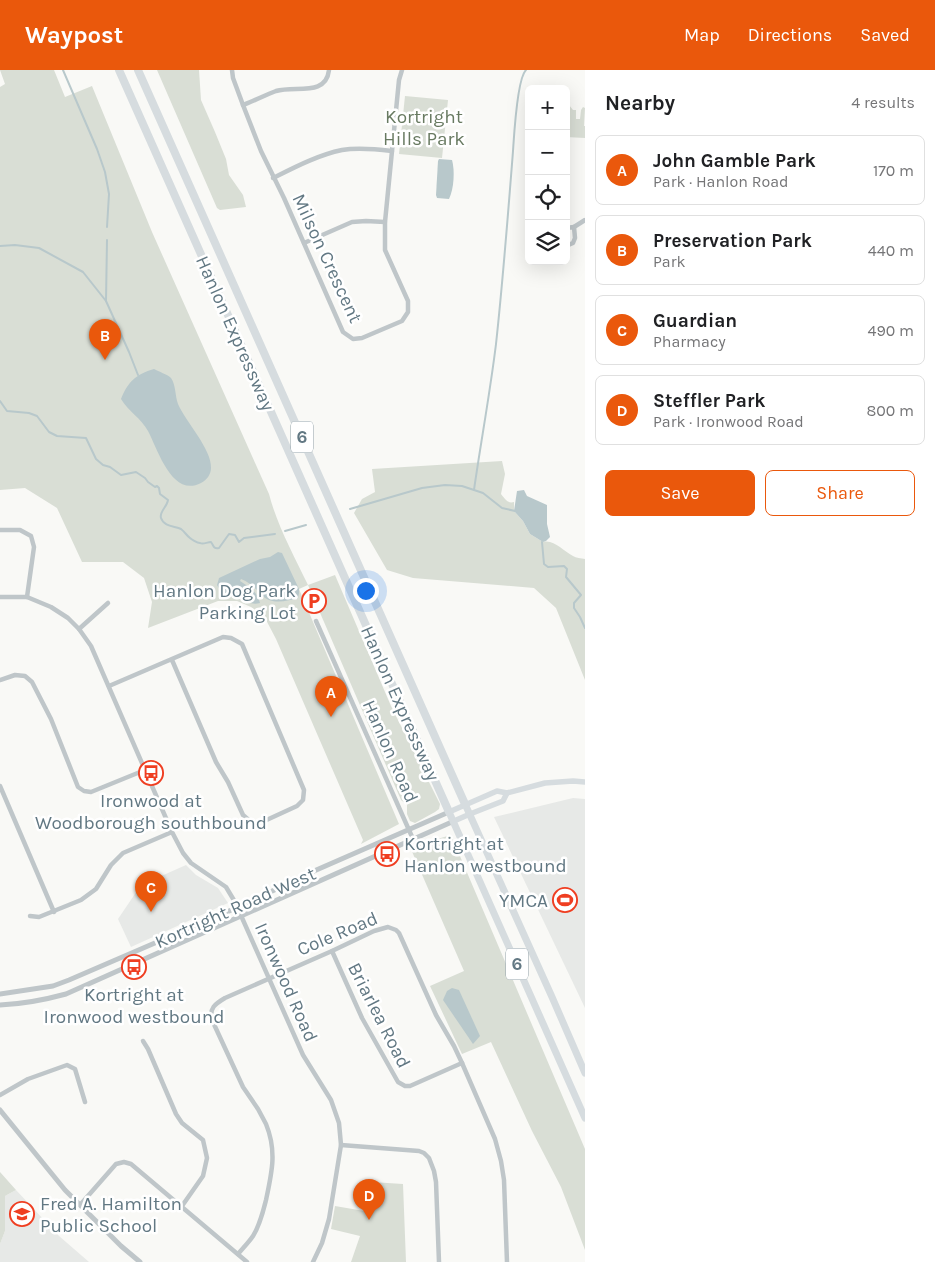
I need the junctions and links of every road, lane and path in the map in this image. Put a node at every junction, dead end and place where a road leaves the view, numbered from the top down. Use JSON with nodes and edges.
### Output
{"nodes":[{"id":1,"x":119,"y":70,"type":"edge"},
{"id":2,"x":138,"y":70,"type":"edge"},
{"id":3,"x":232,"y":70,"type":"edge"},
{"id":4,"x":329,"y":70,"type":"edge"},
{"id":5,"x":402,"y":70,"type":"edge"},
{"id":6,"x":243,"y":105,"type":"junction"},
{"id":7,"x":392,"y":150,"type":"junction"},
{"id":8,"x":273,"y":178,"type":"junction"},
{"id":9,"x":585,"y":220,"type":"edge"},
{"id":10,"x":385,"y":222,"type":"junction"},
{"id":11,"x":574,"y":227,"type":"junction"},
{"id":12,"x":570,"y":228,"type":"edge"},
{"id":13,"x":304,"y":243,"type":"junction"},
{"id":14,"x":570,"y":245,"type":"edge"},
{"id":15,"x":0,"y":530,"type":"edge"},
{"id":16,"x":0,"y":596,"type":"edge"},
{"id":17,"x":27,"y":597,"type":"junction"},
{"id":18,"x":108,"y":603,"type":"dead end"},
{"id":19,"x":316,"y":621,"type":"dead end"},
{"id":20,"x":78,"y":628,"type":"junction"},
{"id":21,"x":172,"y":660,"type":"junction"},
{"id":22,"x":0,"y":680,"type":"edge"},
{"id":23,"x":109,"y":686,"type":"junction"},
{"id":24,"x":145,"y":770,"type":"junction"},
{"id":25,"x":585,"y":782,"type":"edge"},
{"id":26,"x":0,"y":786,"type":"edge"},
{"id":27,"x":507,"y":793,"type":"junction"},
{"id":28,"x":465,"y":804,"type":"junction"},
{"id":29,"x":449,"y":812,"type":"junction"},
{"id":30,"x":470,"y":814,"type":"junction"},
{"id":31,"x":454,"y":822,"type":"junction"},
{"id":32,"x":409,"y":829,"type":"junction"},
{"id":33,"x":172,"y":832,"type":"junction"},
{"id":34,"x":413,"y":839,"type":"junction"},
{"id":35,"x":237,"y":907,"type":"junction"},
{"id":36,"x":54,"y":912,"type":"junction"},
{"id":37,"x":30,"y":916,"type":"dead end"},
{"id":38,"x":241,"y":916,"type":"junction"},
{"id":39,"x":332,"y":951,"type":"junction"},
{"id":40,"x":269,"y":978,"type":"junction"},
{"id":41,"x":0,"y":994,"type":"edge"},
{"id":42,"x":0,"y":1005,"type":"edge"},
{"id":43,"x":143,"y":1041,"type":"dead end"},
{"id":44,"x":462,"y":1063,"type":"junction"},
{"id":45,"x":585,"y":1073,"type":"edge"},
{"id":46,"x":0,"y":1095,"type":"edge"},
{"id":47,"x":85,"y":1102,"type":"dead end"},
{"id":48,"x":0,"y":1110,"type":"edge"},
{"id":49,"x":585,"y":1118,"type":"edge"},
{"id":50,"x":341,"y":1145,"type":"junction"},
{"id":51,"x":80,"y":1205,"type":"junction"},
{"id":52,"x":182,"y":1206,"type":"junction"},
{"id":53,"x":238,"y":1254,"type":"junction"},
{"id":54,"x":140,"y":1262,"type":"edge"},
{"id":55,"x":247,"y":1262,"type":"edge"},
{"id":56,"x":313,"y":1262,"type":"edge"},
{"id":57,"x":439,"y":1262,"type":"edge"},
{"id":58,"x":507,"y":1262,"type":"edge"}],
"edges":[{"from":1,"to":29,"type":"highway","name":"Hanlon Expressway","number":"6"},
{"from":2,"to":28,"type":"highway","name":"Hanlon Expressway","number":"6"},
{"from":3,"to":6,"type":"street"},
{"from":4,"to":6,"type":"street"},
{"from":5,"to":7,"type":"street","name":"Milson Crescent"},
{"from":6,"to":8,"type":"street","name":"Milson Crescent"},
{"from":7,"to":8,"type":"street"},
{"from":7,"to":10,"type":"street","name":"Milson Crescent"},
{"from":8,"to":13,"type":"street","name":"Milson Crescent"},
{"from":9,"to":11,"type":"street"},
{"from":10,"to":13,"type":"street"},
{"from":10,"to":13,"type":"street","name":"Milson Crescent"},
{"from":11,"to":12,"type":"street"},
{"from":11,"to":14,"type":"street"},
{"from":15,"to":17,"type":"street"},
{"from":16,"to":17,"type":"street","name":"Ironwood Road"},
{"from":17,"to":20,"type":"street","name":"Ironwood Road"},
{"from":18,"to":20,"type":"street"},
{"from":19,"to":32,"type":"street","name":"Hanlon Road"},
{"from":20,"to":23,"type":"street","name":"Ironwood Road"},
{"from":21,"to":21,"type":"street"},
{"from":21,"to":23,"type":"street"},
{"from":22,"to":24,"type":"street"},
{"from":23,"to":24,"type":"street","name":"Ironwood Road"},
{"from":24,"to":33,"type":"street","name":"Ironwood Road"},
{"from":25,"to":27,"type":"main road","name":"Kortright Road West"},
{"from":26,"to":36,"type":"street"},
{"from":27,"to":28,"type":"main road","name":"Kortright Road West"},
{"from":27,"to":30,"type":"main road"},
{"from":28,"to":29,"type":"main road","name":"Kortright Road West"},
{"from":28,"to":30,"type":"highway","name":"Hanlon Expressway","number":"6"},
{"from":29,"to":31,"type":"highway","name":"Hanlon Expressway","number":"6"},
{"from":29,"to":32,"type":"street","name":"Kortright Road West"},
{"from":30,"to":31,"type":"main road"},
{"from":30,"to":45,"type":"highway","name":"Hanlon Expressway","number":"6"},
{"from":31,"to":34,"type":"street","name":"Kortright Road West"},
{"from":31,"to":49,"type":"highway","name":"Hanlon Expressway","number":"6"},
{"from":32,"to":34,"type":"street","name":"Hanlon Road"},
{"from":32,"to":35,"type":"street","name":"Kortright Road West"},
{"from":33,"to":35,"type":"street","name":"Ironwood Road"},
{"from":33,"to":36,"type":"street"},
{"from":34,"to":38,"type":"street","name":"Kortright Road West"},
{"from":35,"to":38,"type":"street","name":"Ironwood Road"},
{"from":35,"to":41,"type":"street","name":"Kortright Road West"},
{"from":36,"to":37,"type":"street"},
{"from":38,"to":40,"type":"street","name":"Ironwood Road"},
{"from":38,"to":42,"type":"street","name":"Kortright Road West"},
{"from":39,"to":40,"type":"street","name":"Cole Road"},
{"from":39,"to":44,"type":"street","name":"Briarlea Road"},
{"from":39,"to":44,"type":"street","name":"Cole Road"},
{"from":40,"to":50,"type":"street","name":"Ironwood Road"},
{"from":40,"to":53,"type":"street","name":"Cole Road"},
{"from":43,"to":52,"type":"street"},
{"from":44,"to":58,"type":"street","name":"Cole Road"},
{"from":46,"to":47,"type":"street"},
{"from":48,"to":51,"type":"street"},
{"from":50,"to":56,"type":"street","name":"Ironwood Road"},
{"from":50,"to":57,"type":"street"},
{"from":51,"to":52,"type":"street"},
{"from":51,"to":54,"type":"street"},
{"from":52,"to":53,"type":"street"},
{"from":53,"to":55,"type":"street"}]}
